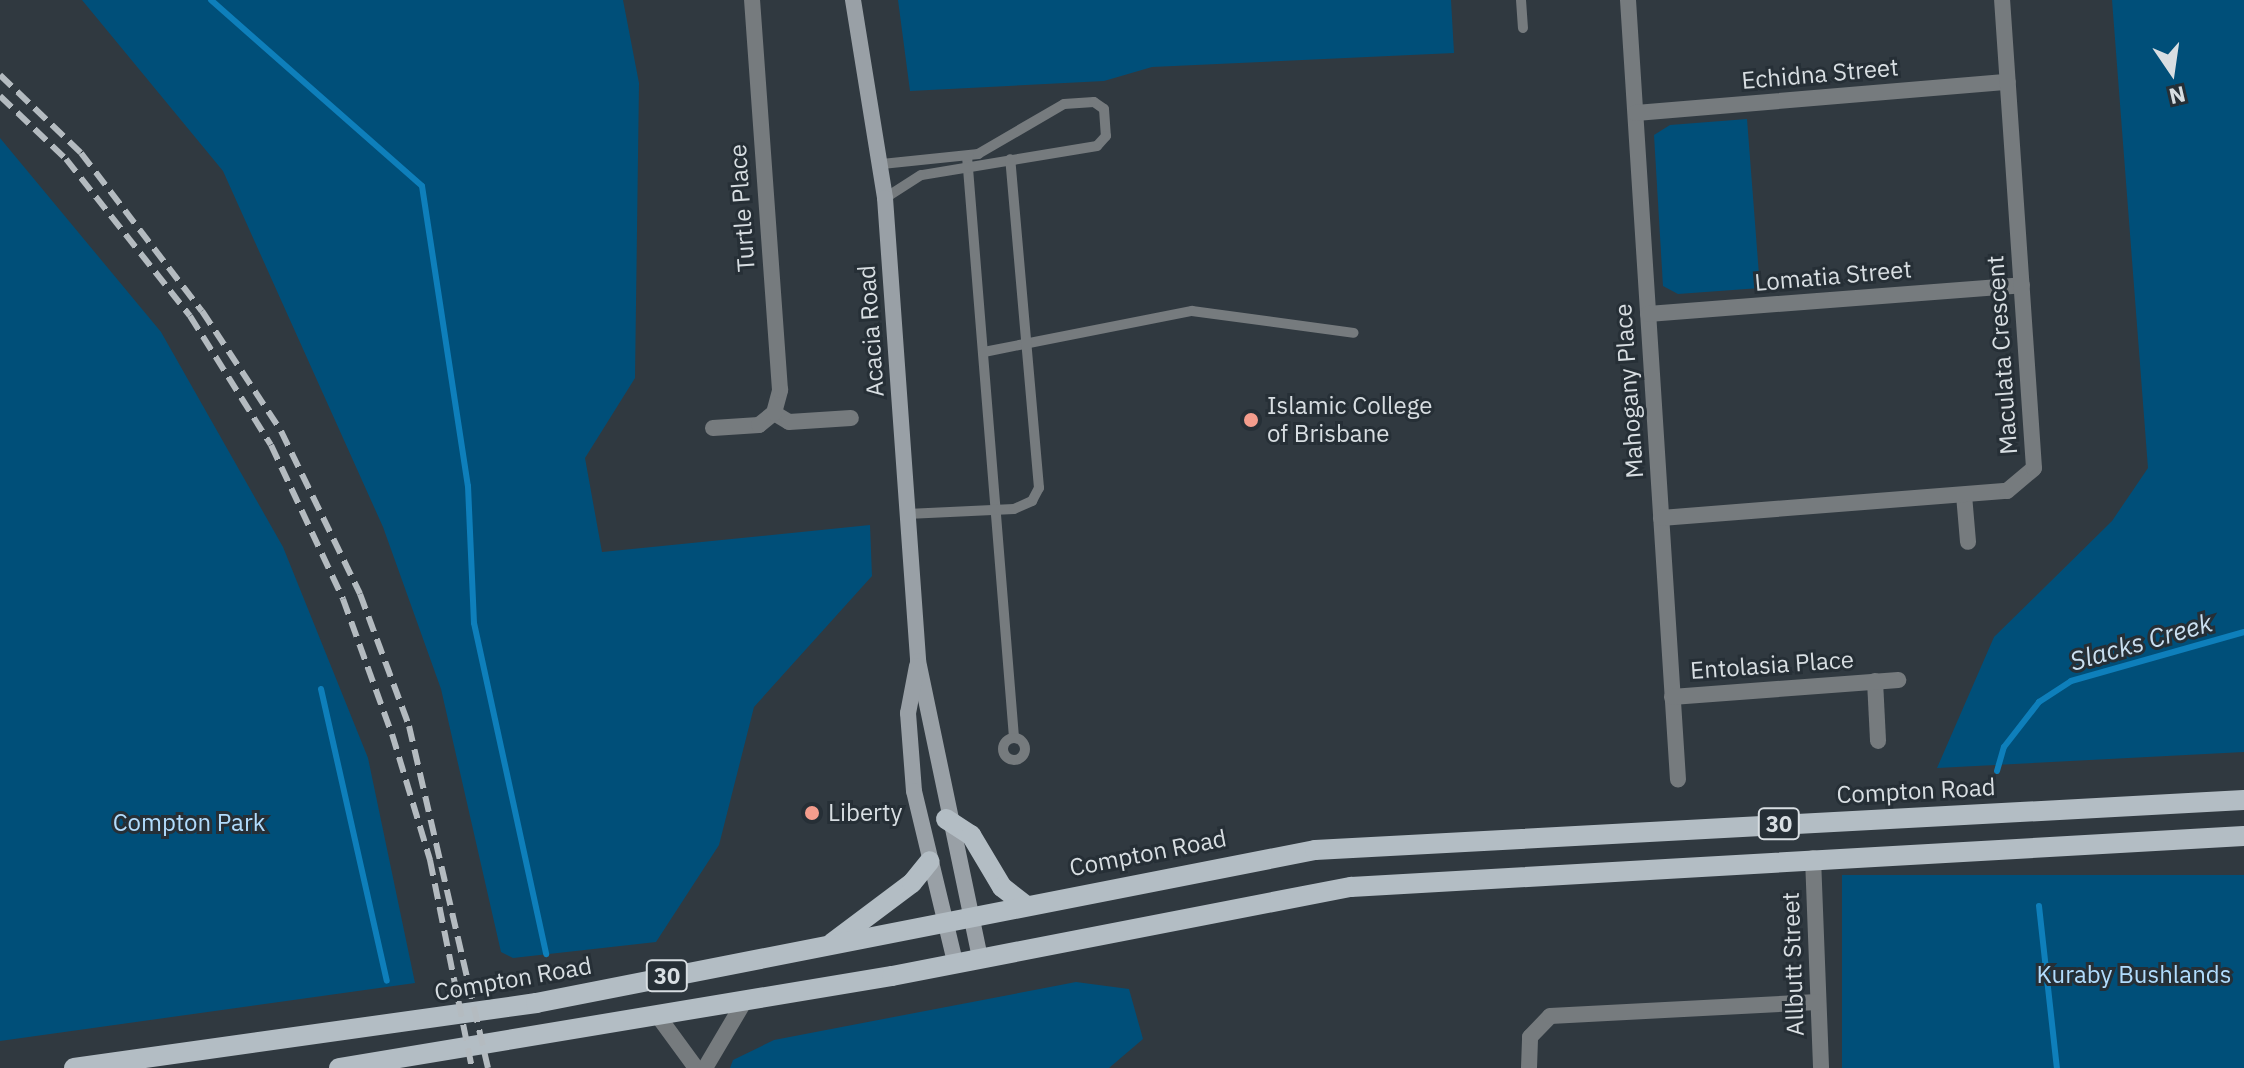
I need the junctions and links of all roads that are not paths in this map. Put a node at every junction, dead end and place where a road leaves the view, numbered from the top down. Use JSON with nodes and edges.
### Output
{"nodes":[{"id":1,"x":752,"y":0,"type":"edge"},
{"id":2,"x":853,"y":0,"type":"edge"},
{"id":3,"x":1521,"y":0,"type":"edge"},
{"id":4,"x":1628,"y":0,"type":"edge"},
{"id":5,"x":2002,"y":0,"type":"edge"},
{"id":6,"x":1523,"y":28,"type":"dead end"},
{"id":7,"x":2008,"y":82,"type":"junction"},
{"id":8,"x":1636,"y":113,"type":"junction"},
{"id":9,"x":967,"y":156,"type":"junction"},
{"id":10,"x":1010,"y":159,"type":"junction"},
{"id":11,"x":882,"y":164,"type":"junction"},
{"id":12,"x":968,"y":170,"type":"junction"},
{"id":13,"x":885,"y":198,"type":"junction"},
{"id":14,"x":2022,"y":285,"type":"junction"},
{"id":15,"x":1648,"y":314,"type":"junction"},
{"id":16,"x":1354,"y":333,"type":"dead end"},
{"id":17,"x":1029,"y":347,"type":"junction"},
{"id":18,"x":984,"y":352,"type":"junction"},
{"id":19,"x":774,"y":413,"type":"junction"},
{"id":20,"x":851,"y":418,"type":"dead end"},
{"id":21,"x":713,"y":428,"type":"dead end"},
{"id":22,"x":1964,"y":495,"type":"junction"},
{"id":23,"x":997,"y":508,"type":"junction"},
{"id":24,"x":907,"y":514,"type":"junction"},
{"id":25,"x":1661,"y":518,"type":"junction"},
{"id":26,"x":1968,"y":542,"type":"dead end"},
{"id":27,"x":918,"y":661,"type":"junction"},
{"id":28,"x":1898,"y":680,"type":"dead end"},
{"id":29,"x":1875,"y":681,"type":"junction"},
{"id":30,"x":1672,"y":697,"type":"junction"},
{"id":31,"x":1014,"y":737,"type":"dead end"},
{"id":32,"x":1878,"y":741,"type":"dead end"},
{"id":33,"x":1678,"y":779,"type":"dead end"},
{"id":34,"x":2244,"y":800,"type":"edge"},
{"id":35,"x":946,"y":819,"type":"junction"},
{"id":36,"x":2244,"y":836,"type":"edge"},
{"id":37,"x":1813,"y":858,"type":"junction"},
{"id":38,"x":930,"y":861,"type":"junction"},
{"id":39,"x":1024,"y":904,"type":"junction"},
{"id":40,"x":970,"y":914,"type":"junction"},
{"id":41,"x":946,"y":920,"type":"junction"},
{"id":42,"x":832,"y":943,"type":"junction"},
{"id":43,"x":980,"y":957,"type":"junction"},
{"id":44,"x":955,"y":962,"type":"junction"},
{"id":45,"x":744,"y":1002,"type":"junction"},
{"id":46,"x":1818,"y":1002,"type":"junction"},
{"id":47,"x":658,"y":1016,"type":"junction"},
{"id":48,"x":83,"y":1067,"type":"edge"},
{"id":49,"x":339,"y":1068,"type":"edge"},
{"id":50,"x":696,"y":1068,"type":"edge"},
{"id":51,"x":705,"y":1068,"type":"edge"},
{"id":52,"x":1529,"y":1068,"type":"edge"},
{"id":53,"x":1821,"y":1068,"type":"edge"}],
"edges":[{"from":1,"to":19,"type":"street","name":"Turtle Place"},
{"from":2,"to":11,"type":"street","name":"Acacia Road"},
{"from":3,"to":6,"type":"lane"},
{"from":4,"to":8,"type":"street","name":"Mahogany Place"},
{"from":5,"to":7,"type":"street","name":"Maculata Crescent"},
{"from":7,"to":8,"type":"street","name":"Echidna Street"},
{"from":7,"to":14,"type":"street","name":"Maculata Crescent"},
{"from":8,"to":15,"type":"street","name":"Mahogany Place"},
{"from":9,"to":10,"type":"lane"},
{"from":9,"to":11,"type":"lane"},
{"from":9,"to":12,"type":"lane"},
{"from":10,"to":12,"type":"lane"},
{"from":10,"to":17,"type":"lane"},
{"from":11,"to":13,"type":"street","name":"Acacia Road"},
{"from":12,"to":13,"type":"lane"},
{"from":12,"to":18,"type":"lane"},
{"from":13,"to":24,"type":"street","name":"Acacia Road"},
{"from":14,"to":15,"type":"street","name":"Lomatia Street"},
{"from":14,"to":22,"type":"street","name":"Maculata Crescent"},
{"from":15,"to":25,"type":"street","name":"Mahogany Place"},
{"from":16,"to":17,"type":"lane"},
{"from":17,"to":18,"type":"lane"},
{"from":17,"to":23,"type":"lane"},
{"from":18,"to":23,"type":"lane"},
{"from":19,"to":20,"type":"street"},
{"from":19,"to":21,"type":"street"},
{"from":22,"to":25,"type":"street","name":"Maculata Crescent"},
{"from":22,"to":26,"type":"street"},
{"from":23,"to":24,"type":"lane"},
{"from":23,"to":31,"type":"lane"},
{"from":24,"to":27,"type":"street","name":"Acacia Road"},
{"from":25,"to":30,"type":"street","name":"Mahogany Place"},
{"from":27,"to":35,"type":"street","name":"Acacia Road"},
{"from":27,"to":38,"type":"street","name":"Acacia Road"},
{"from":28,"to":29,"type":"street","name":"Entolasia Place"},
{"from":29,"to":30,"type":"street","name":"Entolasia Place"},
{"from":29,"to":32,"type":"street","name":"Entolasia Place"},
{"from":30,"to":33,"type":"street","name":"Mahogany Place"},
{"from":34,"to":39,"type":"main road","name":"Compton Road","number":"30"},
{"from":35,"to":39,"type":"main road"},
{"from":35,"to":40,"type":"street","name":"Acacia Road"},
{"from":36,"to":37,"type":"main road","number":"30"},
{"from":37,"to":43,"type":"main road","number":"30"},
{"from":37,"to":46,"type":"street","name":"Allbutt Street"},
{"from":38,"to":41,"type":"street","name":"Acacia Road"},
{"from":38,"to":42,"type":"main road"},
{"from":39,"to":40,"type":"main road","name":"Compton Road","number":"30"},
{"from":40,"to":41,"type":"main road","name":"Compton Road","number":"30"},
{"from":40,"to":43,"type":"street","name":"Acacia Road"},
{"from":41,"to":42,"type":"main road","name":"Compton Road","number":"30"},
{"from":41,"to":44,"type":"street","name":"Acacia Road"},
{"from":42,"to":48,"type":"main road","name":"Compton Road","number":"30"},
{"from":43,"to":44,"type":"main road","number":"30"},
{"from":44,"to":45,"type":"main road","number":"30"},
{"from":45,"to":47,"type":"main road","number":"30"},
{"from":45,"to":51,"type":"street"},
{"from":46,"to":52,"type":"street"},
{"from":46,"to":53,"type":"street","name":"Allbutt Street"},
{"from":47,"to":49,"type":"main road","number":"30"},
{"from":47,"to":50,"type":"street"}]}
